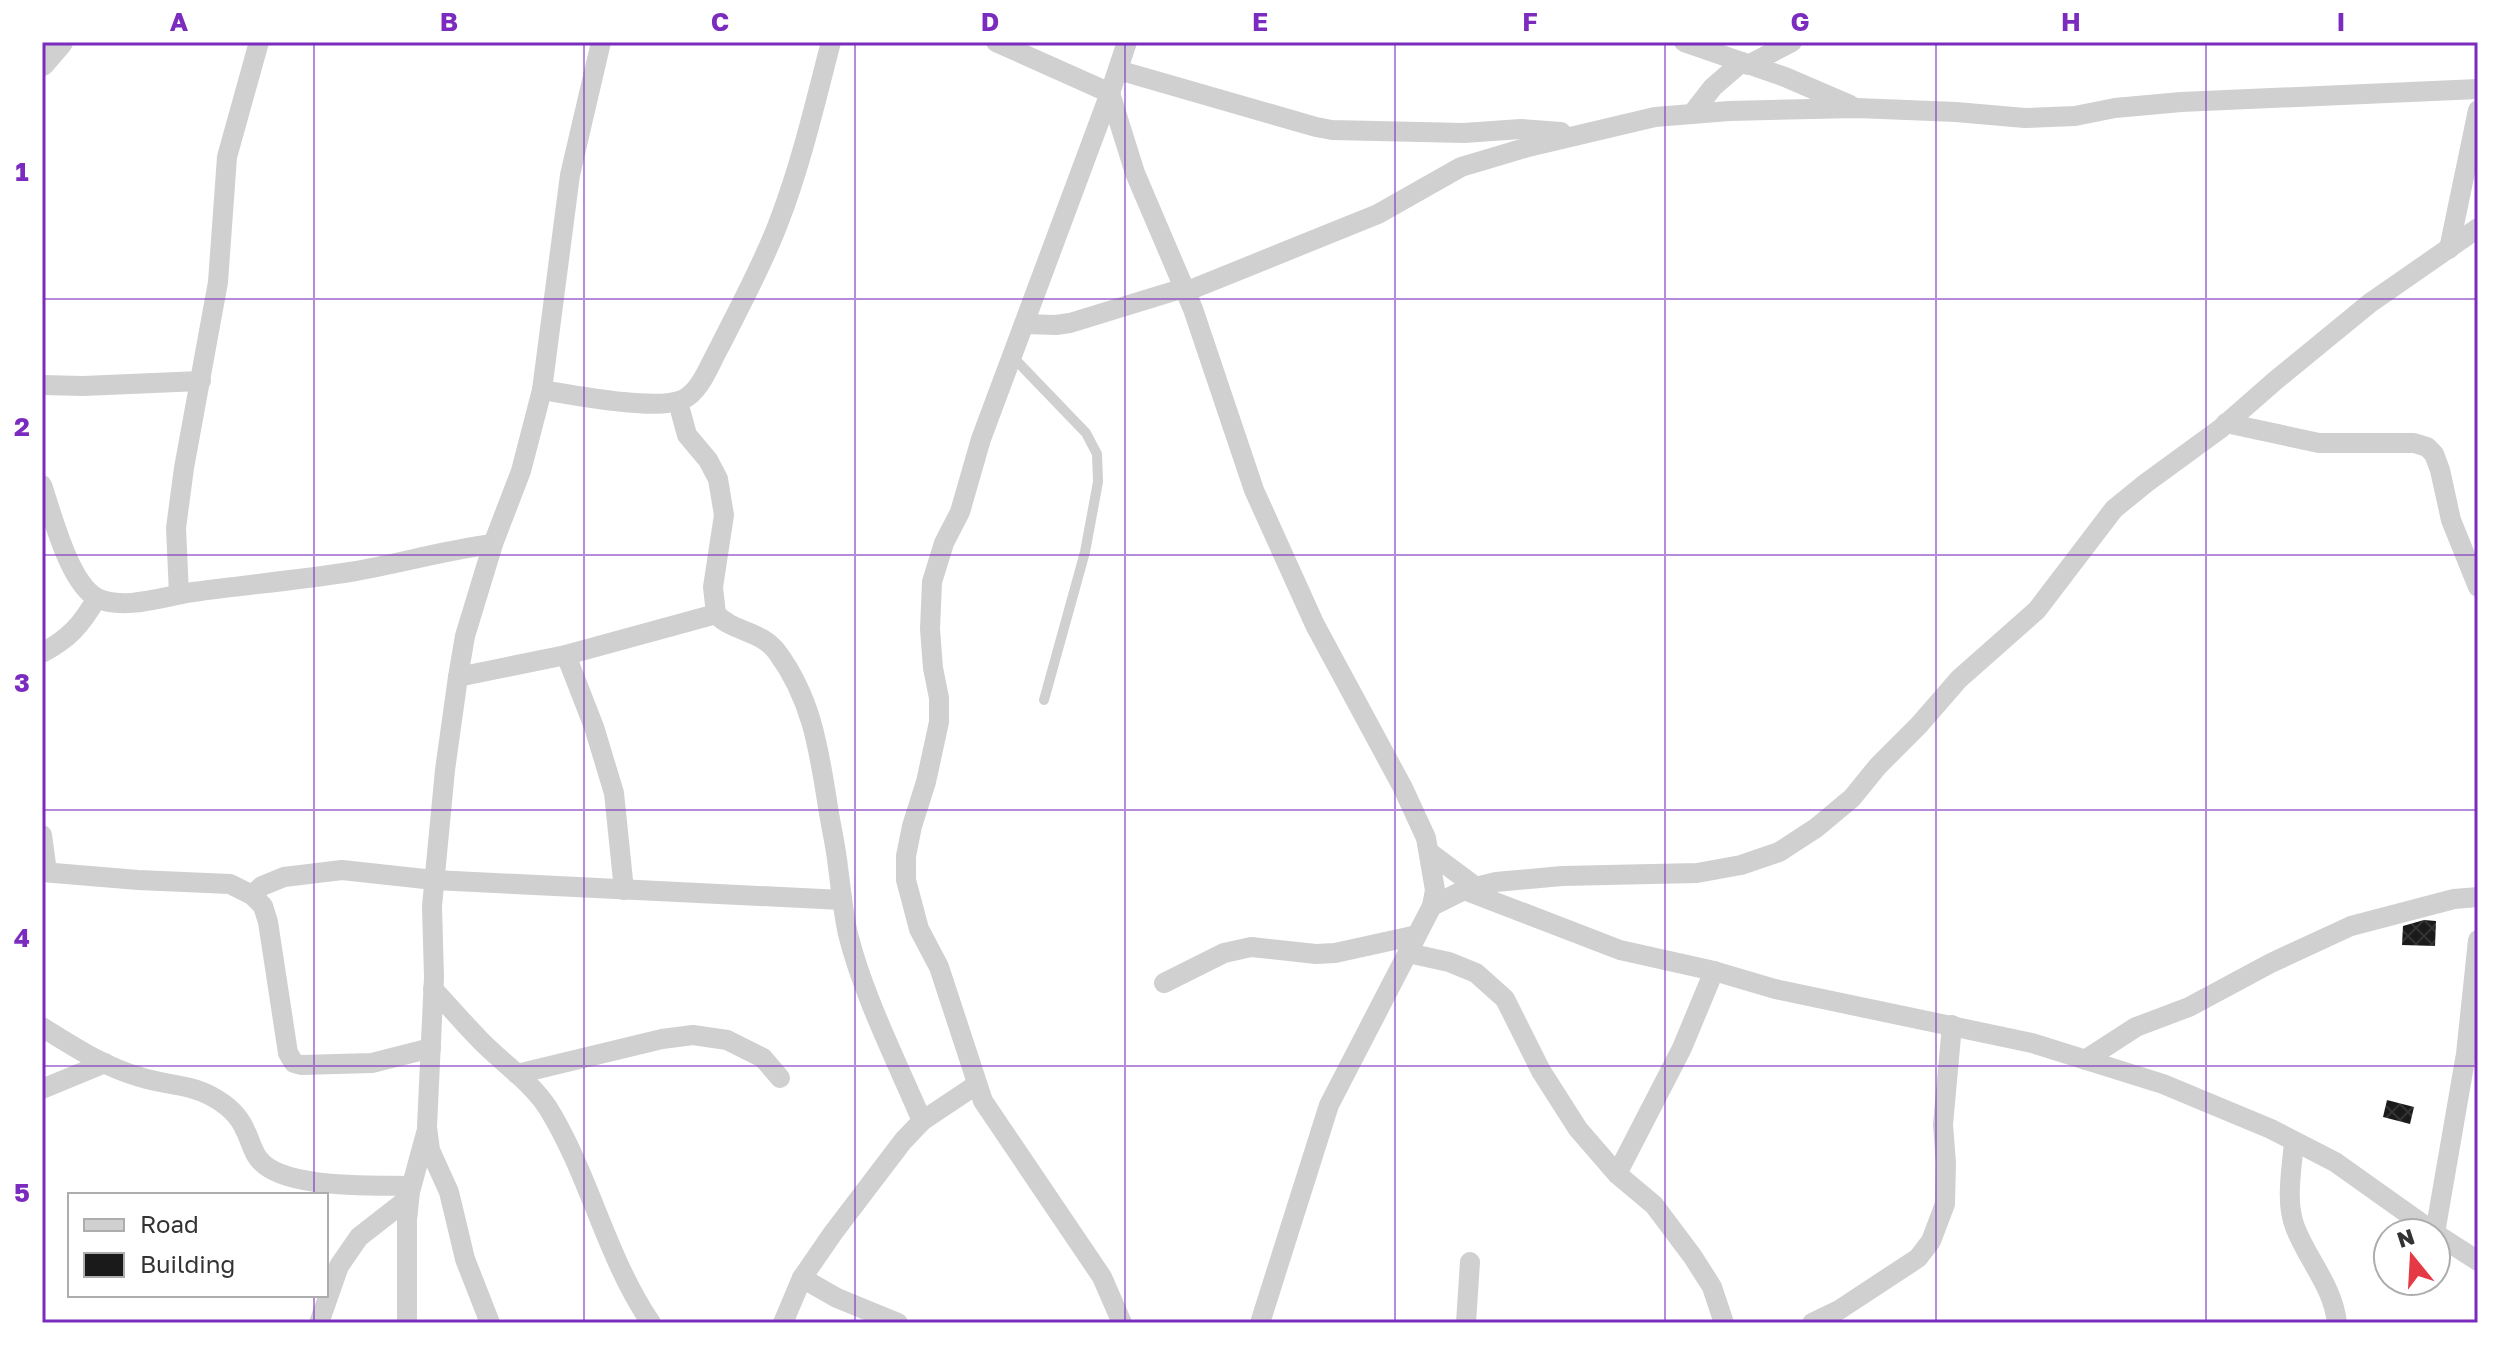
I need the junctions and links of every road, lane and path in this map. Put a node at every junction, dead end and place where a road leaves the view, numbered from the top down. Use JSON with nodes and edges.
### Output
{"nodes":[{"id":1,"x":60,"y":42,"type":"edge"},
{"id":2,"x":259,"y":42,"type":"edge"},
{"id":3,"x":601,"y":42,"type":"edge"},
{"id":4,"x":831,"y":42,"type":"edge"},
{"id":5,"x":996,"y":42,"type":"edge"},
{"id":6,"x":1127,"y":42,"type":"edge"},
{"id":7,"x":1684,"y":42,"type":"edge"},
{"id":8,"x":1792,"y":42,"type":"edge"},
{"id":9,"x":42,"y":63,"type":"edge"},
{"id":10,"x":1745,"y":64,"type":"junction"},
{"id":11,"x":1118,"y":70,"type":"junction"},
{"id":12,"x":2478,"y":89,"type":"edge"},
{"id":13,"x":1110,"y":93,"type":"junction"},
{"id":14,"x":1857,"y":108,"type":"junction"},
{"id":15,"x":2478,"y":110,"type":"edge"},
{"id":16,"x":1692,"y":114,"type":"junction"},
{"id":17,"x":1585,"y":133,"type":"junction"},
{"id":18,"x":2478,"y":228,"type":"edge"},
{"id":19,"x":2449,"y":249,"type":"junction"},
{"id":20,"x":1185,"y":290,"type":"junction"},
{"id":21,"x":1024,"y":324,"type":"junction"},
{"id":22,"x":1012,"y":356,"type":"junction"},
{"id":23,"x":201,"y":381,"type":"junction"},
{"id":24,"x":42,"y":385,"type":"edge"},
{"id":25,"x":542,"y":390,"type":"junction"},
{"id":26,"x":678,"y":402,"type":"junction"},
{"id":27,"x":2226,"y":423,"type":"junction"},
{"id":28,"x":42,"y":485,"type":"edge"},
{"id":29,"x":493,"y":544,"type":"junction"},
{"id":30,"x":2478,"y":587,"type":"edge"},
{"id":31,"x":179,"y":594,"type":"junction"},
{"id":32,"x":97,"y":598,"type":"junction"},
{"id":33,"x":716,"y":614,"type":"junction"},
{"id":34,"x":42,"y":653,"type":"edge"},
{"id":35,"x":566,"y":655,"type":"junction"},
{"id":36,"x":458,"y":677,"type":"junction"},
{"id":37,"x":1044,"y":700,"type":"dead end"},
{"id":38,"x":42,"y":835,"type":"edge"},
{"id":39,"x":1429,"y":852,"type":"junction"},
{"id":40,"x":44,"y":872,"type":"edge"},
{"id":41,"x":434,"y":880,"type":"junction"},
{"id":42,"x":1470,"y":889,"type":"junction"},
{"id":43,"x":624,"y":890,"type":"junction"},
{"id":44,"x":252,"y":895,"type":"junction"},
{"id":45,"x":2478,"y":897,"type":"edge"},
{"id":46,"x":842,"y":900,"type":"junction"},
{"id":47,"x":1432,"y":906,"type":"junction"},
{"id":48,"x":2478,"y":940,"type":"edge"},
{"id":49,"x":1413,"y":944,"type":"junction"},
{"id":50,"x":1714,"y":971,"type":"junction"},
{"id":51,"x":1164,"y":983,"type":"dead end"},
{"id":52,"x":433,"y":989,"type":"junction"},
{"id":53,"x":1952,"y":1025,"type":"junction"},
{"id":54,"x":42,"y":1027,"type":"edge"},
{"id":55,"x":431,"y":1048,"type":"junction"},
{"id":56,"x":2085,"y":1060,"type":"junction"},
{"id":57,"x":105,"y":1063,"type":"junction"},
{"id":58,"x":517,"y":1074,"type":"junction"},
{"id":59,"x":780,"y":1078,"type":"dead end"},
{"id":60,"x":976,"y":1085,"type":"junction"},
{"id":61,"x":42,"y":1089,"type":"edge"},
{"id":62,"x":922,"y":1121,"type":"junction"},
{"id":63,"x":427,"y":1127,"type":"junction"},
{"id":64,"x":2294,"y":1141,"type":"junction"},
{"id":65,"x":1617,"y":1174,"type":"junction"},
{"id":66,"x":410,"y":1192,"type":"junction"},
{"id":67,"x":2412,"y":1217,"type":"edge"},
{"id":68,"x":2438,"y":1217,"type":"edge"},
{"id":69,"x":2452,"y":1244,"type":"edge"},
{"id":70,"x":2478,"y":1261,"type":"edge"},
{"id":71,"x":1470,"y":1262,"type":"dead end"},
{"id":72,"x":802,"y":1278,"type":"junction"},
{"id":73,"x":319,"y":1323,"type":"edge"},
{"id":74,"x":407,"y":1323,"type":"edge"},
{"id":75,"x":490,"y":1323,"type":"edge"},
{"id":76,"x":651,"y":1323,"type":"edge"},
{"id":77,"x":783,"y":1323,"type":"edge"},
{"id":78,"x":898,"y":1323,"type":"edge"},
{"id":79,"x":1122,"y":1323,"type":"edge"},
{"id":80,"x":1260,"y":1323,"type":"edge"},
{"id":81,"x":1466,"y":1323,"type":"edge"},
{"id":82,"x":1724,"y":1323,"type":"edge"},
{"id":83,"x":1812,"y":1323,"type":"edge"},
{"id":84,"x":2337,"y":1323,"type":"edge"}],
"edges":[{"from":1,"to":9,"type":"street"},
{"from":2,"to":23,"type":"street"},
{"from":3,"to":25,"type":"street"},
{"from":4,"to":26,"type":"street"},
{"from":5,"to":13,"type":"street"},
{"from":6,"to":11,"type":"street"},
{"from":7,"to":10,"type":"street"},
{"from":8,"to":10,"type":"street"},
{"from":10,"to":14,"type":"street"},
{"from":10,"to":16,"type":"street"},
{"from":11,"to":13,"type":"street"},
{"from":11,"to":17,"type":"street"},
{"from":12,"to":14,"type":"street"},
{"from":13,"to":20,"type":"street"},
{"from":13,"to":21,"type":"street"},
{"from":14,"to":16,"type":"street"},
{"from":15,"to":19,"type":"street"},
{"from":16,"to":17,"type":"street"},
{"from":17,"to":20,"type":"street"},
{"from":18,"to":19,"type":"street"},
{"from":19,"to":27,"type":"street"},
{"from":20,"to":21,"type":"street"},
{"from":20,"to":39,"type":"street"},
{"from":21,"to":22,"type":"street"},
{"from":22,"to":37,"type":"lane"},
{"from":22,"to":60,"type":"street"},
{"from":23,"to":24,"type":"street"},
{"from":23,"to":31,"type":"street"},
{"from":25,"to":26,"type":"street"},
{"from":25,"to":29,"type":"street"},
{"from":26,"to":33,"type":"street"},
{"from":27,"to":30,"type":"street"},
{"from":27,"to":42,"type":"street"},
{"from":28,"to":32,"type":"street"},
{"from":29,"to":31,"type":"street"},
{"from":29,"to":36,"type":"street"},
{"from":31,"to":32,"type":"street"},
{"from":32,"to":34,"type":"street"},
{"from":33,"to":35,"type":"street"},
{"from":33,"to":46,"type":"street"},
{"from":35,"to":36,"type":"street"},
{"from":35,"to":43,"type":"street"},
{"from":36,"to":41,"type":"street"},
{"from":38,"to":40,"type":"street"},
{"from":39,"to":42,"type":"street"},
{"from":39,"to":47,"type":"street"},
{"from":40,"to":44,"type":"street"},
{"from":41,"to":43,"type":"street"},
{"from":41,"to":44,"type":"street"},
{"from":41,"to":52,"type":"street"},
{"from":42,"to":47,"type":"street"},
{"from":42,"to":50,"type":"street"},
{"from":43,"to":46,"type":"street"},
{"from":44,"to":55,"type":"street"},
{"from":45,"to":56,"type":"street"},
{"from":46,"to":62,"type":"street"},
{"from":47,"to":49,"type":"street"},
{"from":48,"to":68,"type":"street"},
{"from":49,"to":51,"type":"street"},
{"from":49,"to":65,"type":"street"},
{"from":49,"to":80,"type":"street"},
{"from":50,"to":53,"type":"street"},
{"from":50,"to":65,"type":"street"},
{"from":52,"to":55,"type":"street"},
{"from":52,"to":58,"type":"street"},
{"from":53,"to":56,"type":"street"},
{"from":53,"to":83,"type":"street"},
{"from":54,"to":57,"type":"street"},
{"from":55,"to":63,"type":"street"},
{"from":56,"to":64,"type":"street"},
{"from":57,"to":61,"type":"street"},
{"from":57,"to":66,"type":"street"},
{"from":58,"to":59,"type":"street"},
{"from":58,"to":76,"type":"street"},
{"from":60,"to":62,"type":"street"},
{"from":60,"to":79,"type":"street"},
{"from":62,"to":72,"type":"street"},
{"from":63,"to":66,"type":"street"},
{"from":63,"to":75,"type":"street"},
{"from":64,"to":67,"type":"street"},
{"from":64,"to":84,"type":"street"},
{"from":65,"to":82,"type":"street"},
{"from":66,"to":73,"type":"street"},
{"from":66,"to":74,"type":"street"},
{"from":69,"to":70,"type":"street"},
{"from":71,"to":81,"type":"street"},
{"from":72,"to":77,"type":"street"},
{"from":72,"to":78,"type":"street"}]}
